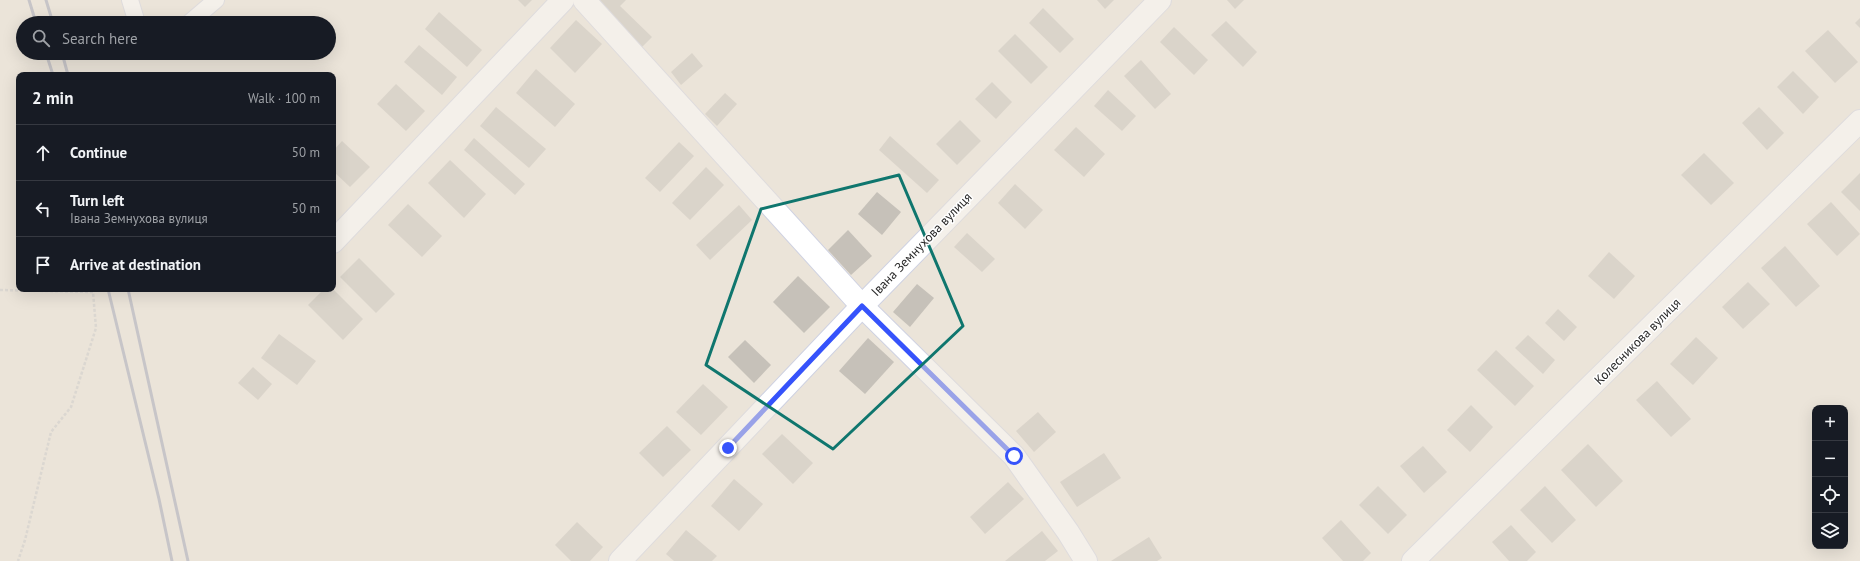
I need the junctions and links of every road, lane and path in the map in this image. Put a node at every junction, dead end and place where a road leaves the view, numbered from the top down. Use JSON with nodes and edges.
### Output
{"nodes":[{"id":1,"x":130,"y":0,"type":"edge"},
{"id":2,"x":216,"y":0,"type":"edge"},
{"id":3,"x":563,"y":0,"type":"edge"},
{"id":4,"x":584,"y":0,"type":"edge"},
{"id":5,"x":1160,"y":0,"type":"edge"},
{"id":6,"x":135,"y":16,"type":"edge"},
{"id":7,"x":197,"y":16,"type":"edge"},
{"id":8,"x":1860,"y":121,"type":"edge"},
{"id":9,"x":336,"y":239,"type":"edge"},
{"id":10,"x":0,"y":290,"type":"edge"},
{"id":11,"x":16,"y":290,"type":"edge"},
{"id":12,"x":93,"y":292,"type":"edge"},
{"id":13,"x":862,"y":306,"type":"junction"},
{"id":14,"x":18,"y":561,"type":"edge"},
{"id":15,"x":620,"y":561,"type":"edge"},
{"id":16,"x":1086,"y":561,"type":"edge"},
{"id":17,"x":1413,"y":561,"type":"edge"}],
"edges":[{"from":1,"to":6,"type":"lane"},
{"from":2,"to":7,"type":"lane"},
{"from":3,"to":9,"type":"street"},
{"from":4,"to":13,"type":"street"},
{"from":5,"to":13,"type":"street","name":"Івана Земнухова вулиця"},
{"from":8,"to":17,"type":"street","name":"Колесникова вулиця"},
{"from":10,"to":11,"type":"path"},
{"from":12,"to":14,"type":"path"},
{"from":13,"to":15,"type":"street","name":"Івана Земнухова вулиця"},
{"from":13,"to":16,"type":"street"}]}
